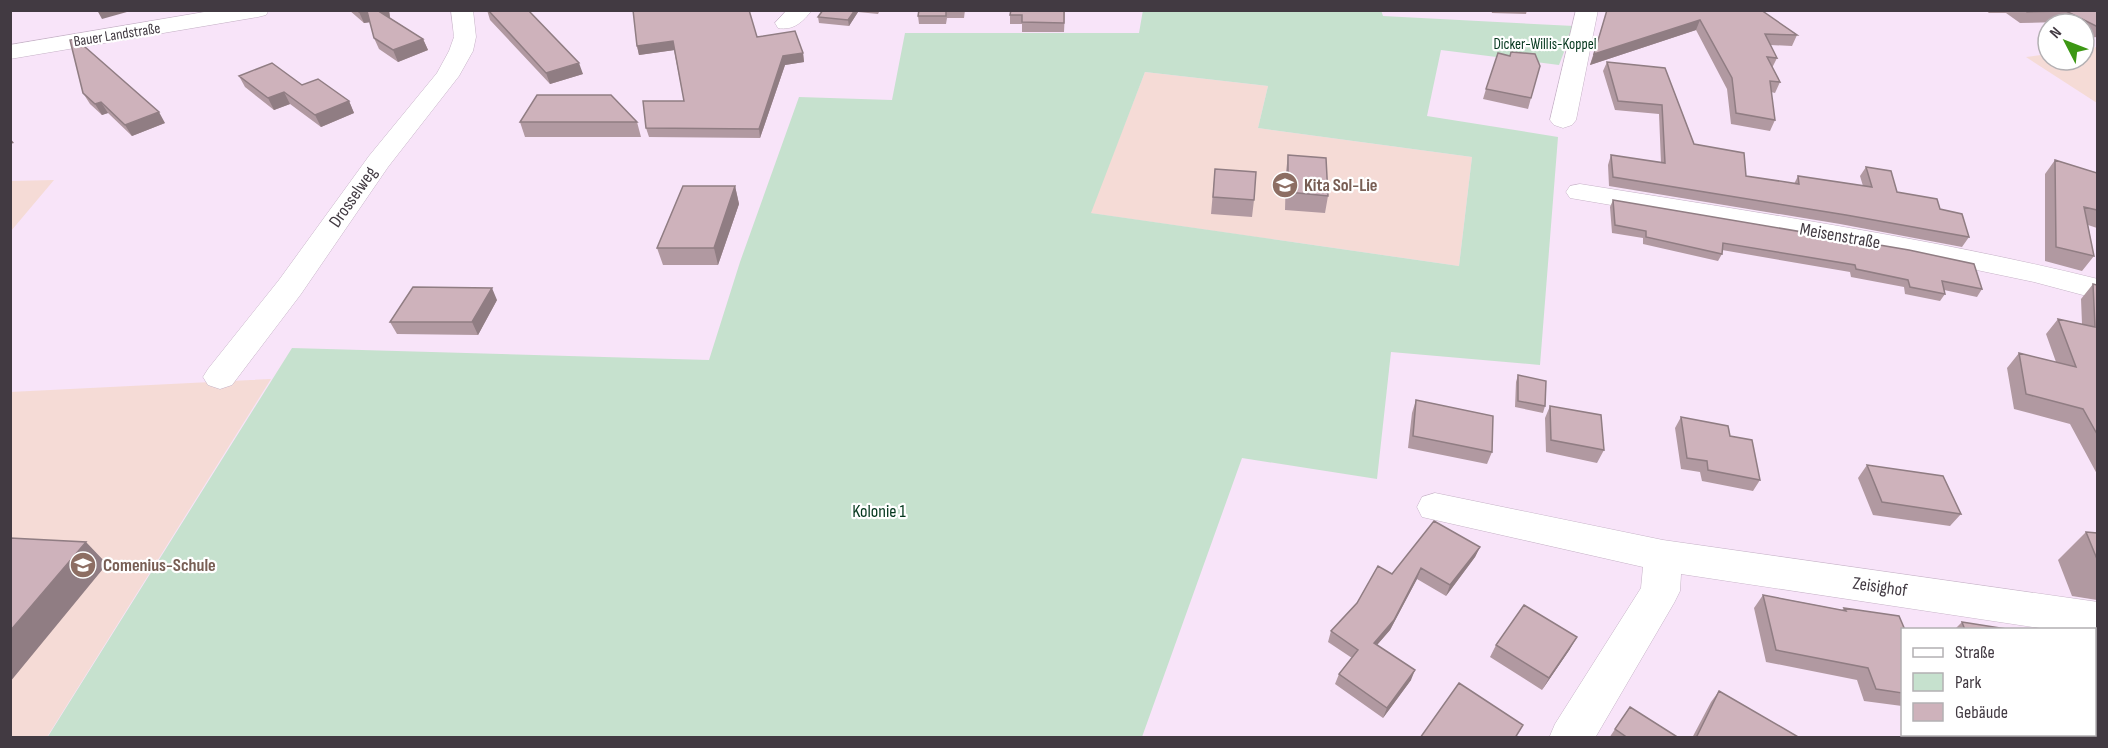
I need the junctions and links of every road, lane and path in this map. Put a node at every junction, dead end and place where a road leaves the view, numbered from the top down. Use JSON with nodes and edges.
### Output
{"nodes":[{"id":1,"x":258,"y":10,"type":"edge"},
{"id":2,"x":462,"y":10,"type":"edge"},
{"id":3,"x":1587,"y":10,"type":"edge"},
{"id":4,"x":10,"y":52,"type":"edge"},
{"id":5,"x":1563,"y":120,"type":"dead end"},
{"id":6,"x":1580,"y":192,"type":"dead end"},
{"id":7,"x":2097,"y":289,"type":"edge"},
{"id":8,"x":220,"y":377,"type":"dead end"},
{"id":9,"x":1434,"y":507,"type":"dead end"},
{"id":10,"x":1663,"y":556,"type":"junction"},
{"id":11,"x":2097,"y":619,"type":"edge"},
{"id":12,"x":1571,"y":738,"type":"edge"}],
"edges":[{"from":1,"to":4,"type":"street","name":"Bauer Landstraße"},
{"from":2,"to":8,"type":"street","name":"Drosselweg"},
{"from":3,"to":5,"type":"street"},
{"from":6,"to":7,"type":"street","name":"Meisenstraße"},
{"from":9,"to":10,"type":"street","name":"Zeisighof"},
{"from":10,"to":11,"type":"street","name":"Zeisighof"},
{"from":10,"to":12,"type":"street"}]}
